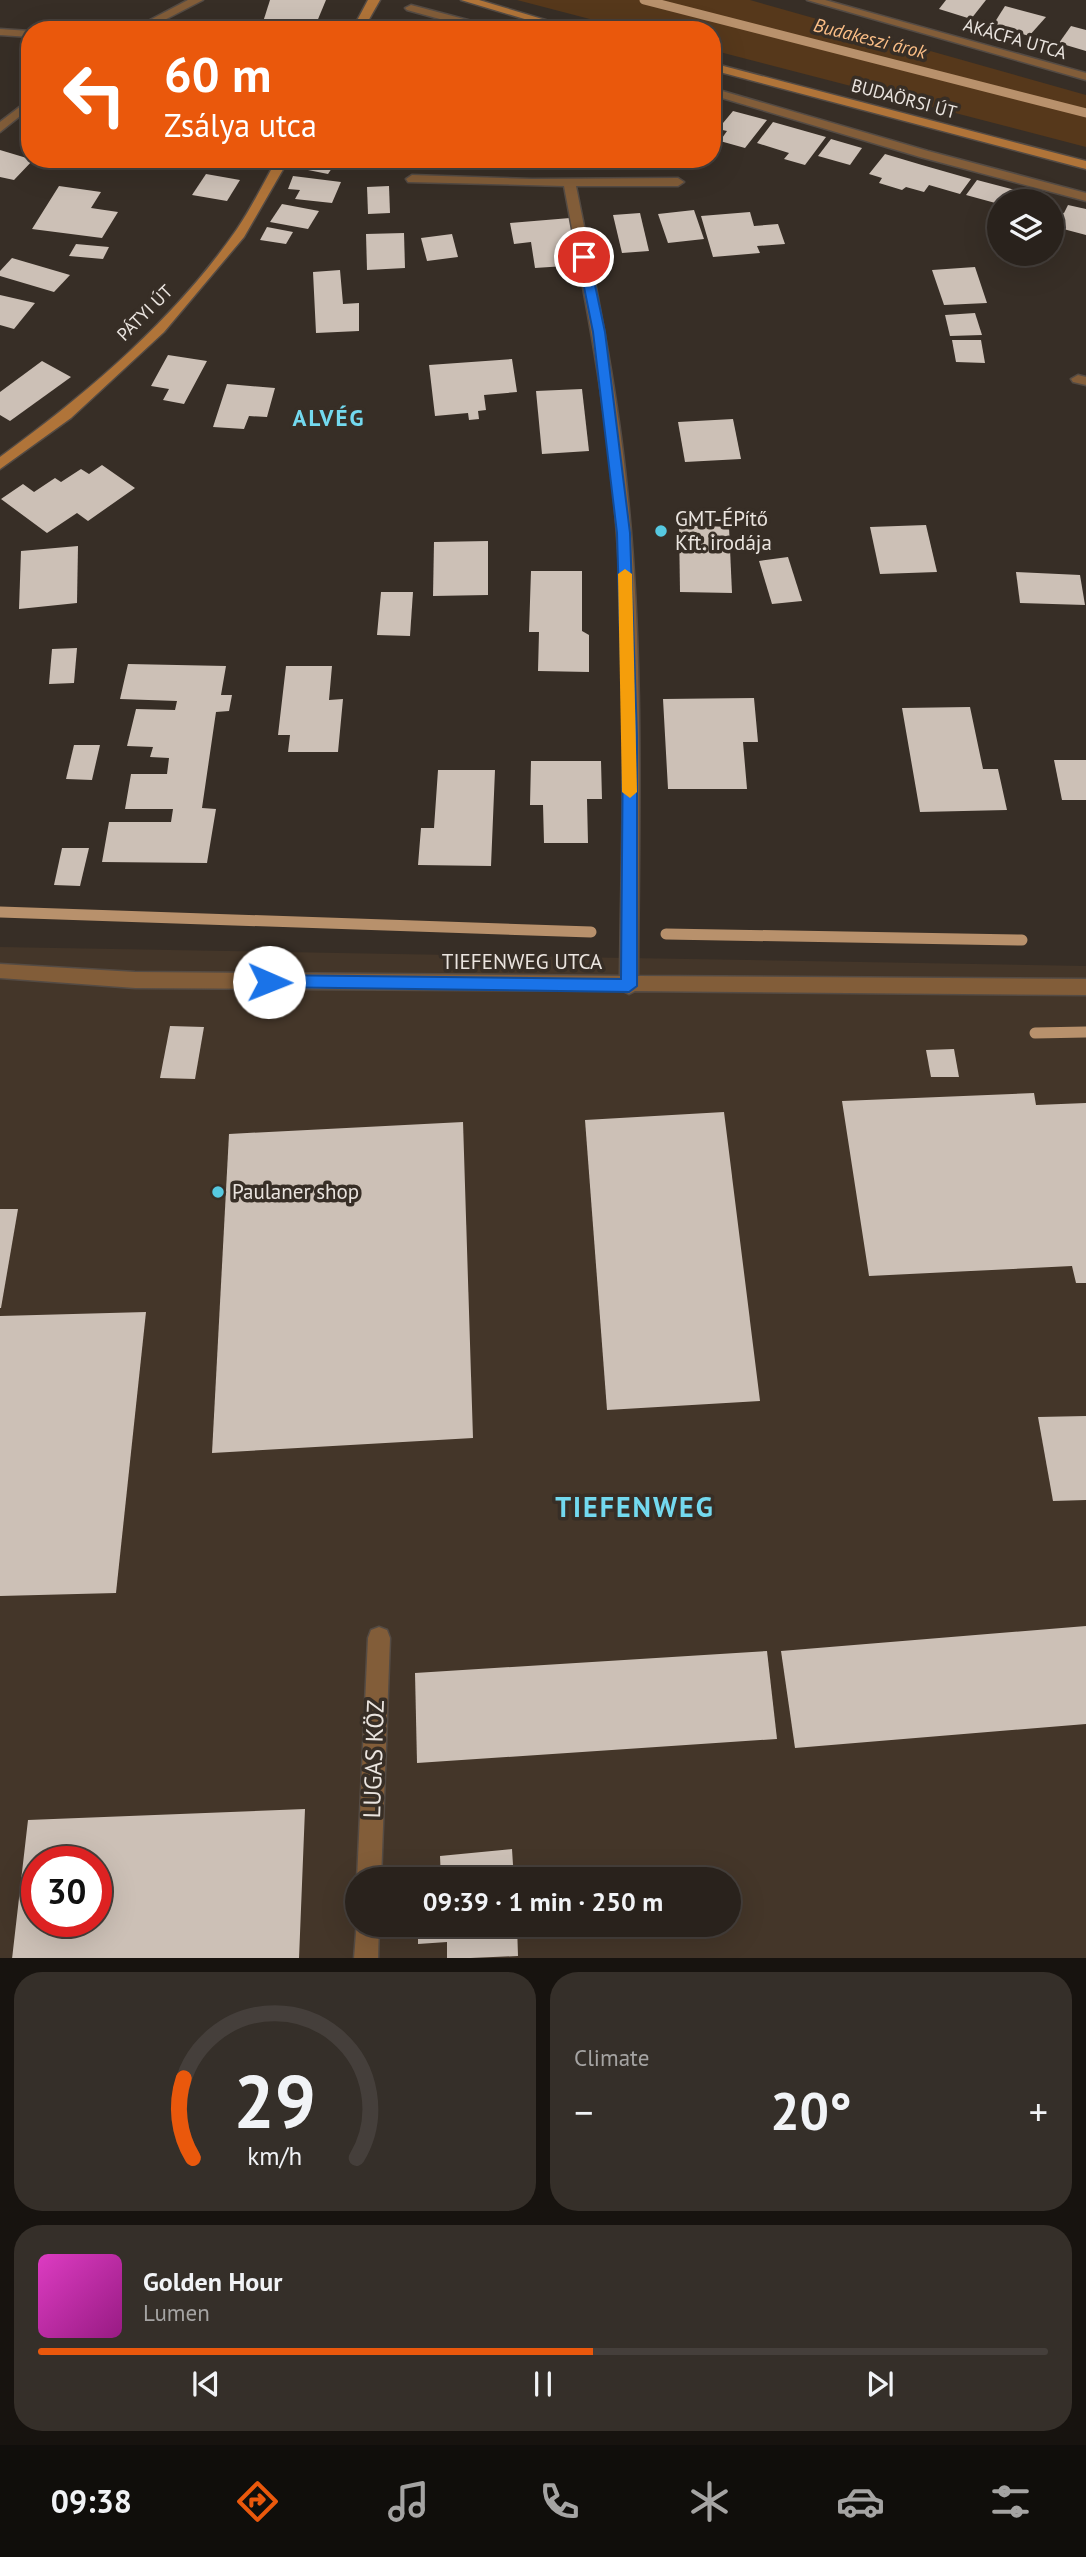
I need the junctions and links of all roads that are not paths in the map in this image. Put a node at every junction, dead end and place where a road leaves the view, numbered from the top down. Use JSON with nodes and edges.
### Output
{"nodes":[{"id":1,"x":197,"y":0,"type":"edge"},
{"id":2,"x":374,"y":0,"type":"edge"},
{"id":3,"x":467,"y":0,"type":"edge"},
{"id":4,"x":813,"y":0,"type":"edge"},
{"id":5,"x":411,"y":8,"type":"dead end"},
{"id":6,"x":154,"y":21,"type":"edge"},
{"id":7,"x":362,"y":21,"type":"edge"},
{"id":8,"x":460,"y":21,"type":"edge"},
{"id":9,"x":542,"y":21,"type":"edge"},
{"id":10,"x":0,"y":32,"type":"edge"},
{"id":11,"x":21,"y":33,"type":"edge"},
{"id":12,"x":721,"y":68,"type":"edge"},
{"id":13,"x":1086,"y":77,"type":"edge"},
{"id":14,"x":721,"y":94,"type":"edge"},
{"id":15,"x":21,"y":110,"type":"edge"},
{"id":16,"x":0,"y":128,"type":"edge"},
{"id":17,"x":1086,"y":165,"type":"edge"},
{"id":18,"x":278,"y":168,"type":"edge"},
{"id":19,"x":412,"y":179,"type":"dead end"},
{"id":20,"x":678,"y":181,"type":"dead end"},
{"id":21,"x":569,"y":183,"type":"junction"},
{"id":22,"x":1086,"y":197,"type":"edge"},
{"id":23,"x":0,"y":464,"type":"edge"},
{"id":24,"x":0,"y":971,"type":"edge"},
{"id":25,"x":629,"y":986,"type":"junction"},
{"id":26,"x":1086,"y":988,"type":"edge"},
{"id":27,"x":379,"y":1638,"type":"dead end"},
{"id":28,"x":370,"y":1867,"type":"edge"},
{"id":29,"x":367,"y":1937,"type":"edge"},
{"id":30,"x":366,"y":1958,"type":"edge"}],
"edges":[{"from":1,"to":6,"type":"street"},
{"from":2,"to":7,"type":"main road"},
{"from":3,"to":9,"type":"main road"},
{"from":4,"to":13,"type":"street","name":"AKÁCFA UTCA"},
{"from":5,"to":8,"type":"street"},
{"from":10,"to":11,"type":"street"},
{"from":12,"to":17,"type":"main road","name":"BUDAÖRSI ÚT"},
{"from":14,"to":22,"type":"street"},
{"from":15,"to":16,"type":"street"},
{"from":18,"to":23,"type":"main road","name":"PÁTYI ÚT"},
{"from":19,"to":21,"type":"street"},
{"from":20,"to":21,"type":"street"},
{"from":21,"to":25,"type":"street"},
{"from":24,"to":25,"type":"street","name":"TIEFENWEG UTCA"},
{"from":25,"to":26,"type":"street","name":"TIEFENWEG UTCA"},
{"from":27,"to":28,"type":"street","name":"LUGAS KÖZ"},
{"from":29,"to":30,"type":"street"}]}
